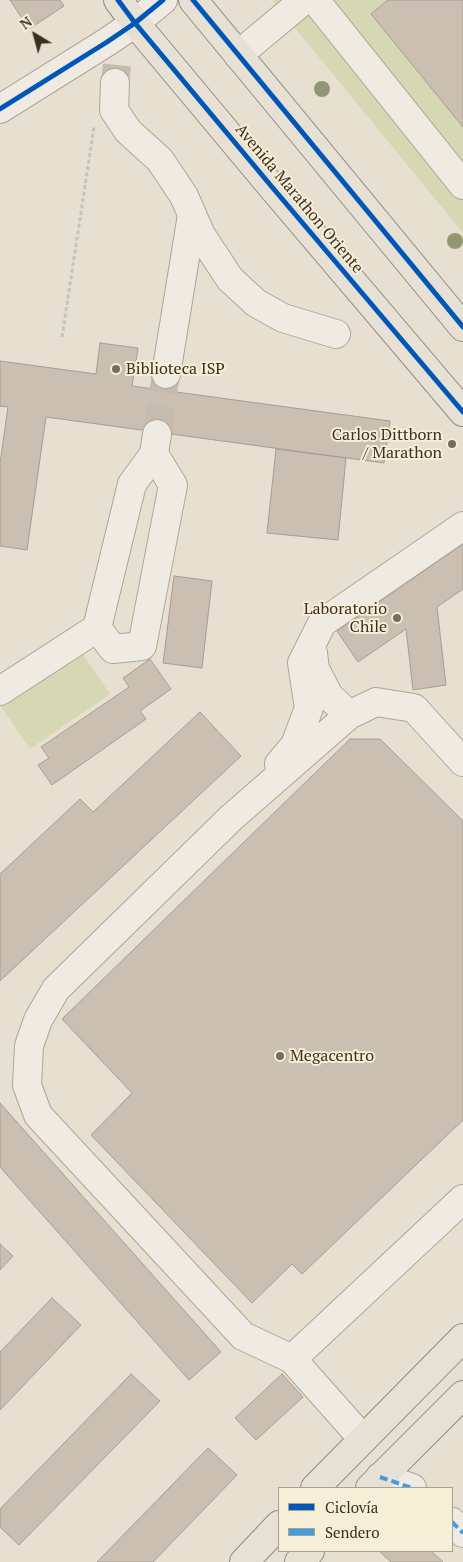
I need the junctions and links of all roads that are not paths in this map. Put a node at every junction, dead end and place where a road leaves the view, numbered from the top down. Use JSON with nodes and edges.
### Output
{"nodes":[{"id":1,"x":118,"y":0,"type":"edge"},
{"id":2,"x":164,"y":0,"type":"edge"},
{"id":3,"x":192,"y":0,"type":"edge"},
{"id":4,"x":304,"y":0,"type":"edge"},
{"id":5,"x":316,"y":0,"type":"edge"},
{"id":6,"x":135,"y":23,"type":"junction"},
{"id":7,"x":238,"y":55,"type":"junction"},
{"id":8,"x":113,"y":63,"type":"junction"},
{"id":9,"x":0,"y":109,"type":"edge"},
{"id":10,"x":463,"y":185,"type":"edge"},
{"id":11,"x":192,"y":215,"type":"junction"},
{"id":12,"x":463,"y":327,"type":"edge"},
{"id":13,"x":336,"y":334,"type":"dead end"},
{"id":14,"x":166,"y":374,"type":"tunnel mouth"},
{"id":15,"x":463,"y":412,"type":"edge"},
{"id":16,"x":463,"y":526,"type":"edge"},
{"id":17,"x":322,"y":623,"type":"junction"},
{"id":18,"x":97,"y":628,"type":"junction"},
{"id":19,"x":0,"y":691,"type":"edge"},
{"id":20,"x":349,"y":715,"type":"junction"},
{"id":21,"x":463,"y":762,"type":"edge"},
{"id":22,"x":231,"y":818,"type":"junction"},
{"id":23,"x":463,"y":1199,"type":"edge"},
{"id":24,"x":463,"y":1338,"type":"edge"},
{"id":25,"x":292,"y":1359,"type":"junction"},
{"id":26,"x":463,"y":1395,"type":"edge"},
{"id":27,"x":363,"y":1439,"type":"junction"},
{"id":28,"x":375,"y":1483,"type":"edge"},
{"id":29,"x":316,"y":1487,"type":"edge"},
{"id":30,"x":405,"y":1487,"type":"edge"},
{"id":31,"x":453,"y":1523,"type":"edge"},
{"id":32,"x":278,"y":1526,"type":"edge"},
{"id":33,"x":463,"y":1532,"type":"edge"},
{"id":34,"x":309,"y":1552,"type":"edge"},
{"id":35,"x":244,"y":1562,"type":"edge"},
{"id":36,"x":299,"y":1562,"type":"edge"}],
"edges":[{"from":1,"to":6,"type":"main road","name":"Avenida Marathon Oriente"},
{"from":2,"to":6,"type":"street"},
{"from":3,"to":7,"type":"main road"},
{"from":4,"to":7,"type":"street"},
{"from":5,"to":10,"type":"street"},
{"from":6,"to":8,"type":"street"},
{"from":6,"to":15,"type":"main road","name":"Avenida Marathon Oriente"},
{"from":7,"to":12,"type":"main road"},
{"from":8,"to":9,"type":"street"},
{"from":8,"to":11,"type":"street"},
{"from":11,"to":13,"type":"street"},
{"from":11,"to":14,"type":"street"},
{"from":16,"to":17,"type":"street"},
{"from":17,"to":20,"type":"street"},
{"from":17,"to":22,"type":"street"},
{"from":18,"to":18,"type":"street"},
{"from":18,"to":19,"type":"street"},
{"from":20,"to":21,"type":"street"},
{"from":20,"to":22,"type":"street"},
{"from":22,"to":25,"type":"street"},
{"from":23,"to":25,"type":"street"},
{"from":24,"to":27,"type":"main road"},
{"from":25,"to":27,"type":"street"},
{"from":26,"to":28,"type":"main road"},
{"from":27,"to":29,"type":"main road"},
{"from":28,"to":30,"type":"street"},
{"from":31,"to":33,"type":"street"},
{"from":32,"to":35,"type":"main road"},
{"from":34,"to":36,"type":"main road"}]}
